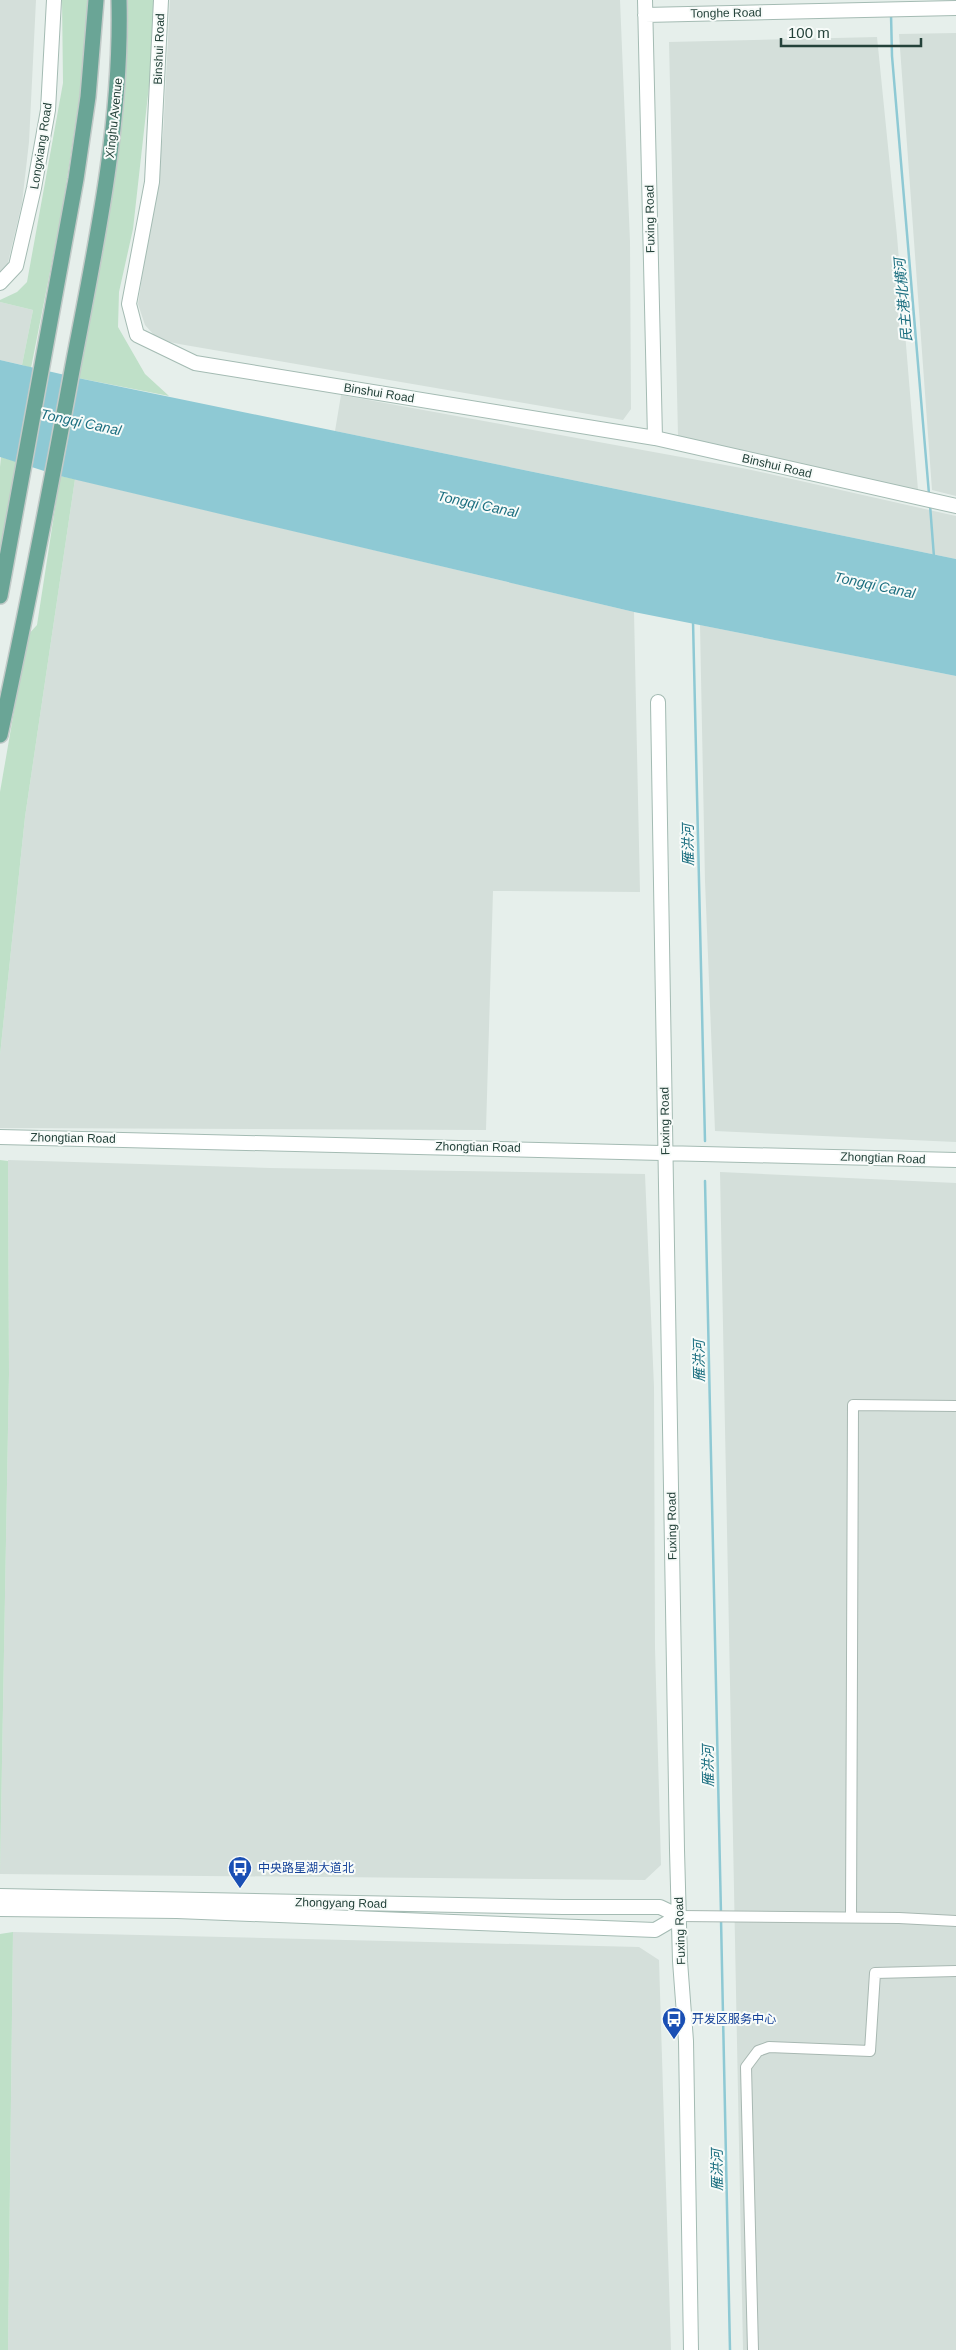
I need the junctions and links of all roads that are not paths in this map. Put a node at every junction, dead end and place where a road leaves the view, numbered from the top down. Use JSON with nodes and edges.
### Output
{"nodes":[{"id":1,"x":54,"y":0,"type":"edge"},
{"id":2,"x":96,"y":0,"type":"edge"},
{"id":3,"x":119,"y":0,"type":"edge"},
{"id":4,"x":161,"y":0,"type":"edge"},
{"id":5,"x":645,"y":0,"type":"edge"},
{"id":6,"x":956,"y":8,"type":"edge"},
{"id":7,"x":645,"y":15,"type":"junction"},
{"id":8,"x":0,"y":283,"type":"edge"},
{"id":9,"x":655,"y":438,"type":"junction"},
{"id":10,"x":956,"y":506,"type":"edge"},
{"id":11,"x":0,"y":596,"type":"edge"},
{"id":12,"x":658,"y":702,"type":"dead end"},
{"id":13,"x":0,"y":735,"type":"edge"},
{"id":14,"x":0,"y":1137,"type":"edge"},
{"id":15,"x":666,"y":1152,"type":"junction"},
{"id":16,"x":956,"y":1160,"type":"edge"},
{"id":17,"x":956,"y":1406,"type":"edge"},
{"id":18,"x":0,"y":1896,"type":"edge"},
{"id":19,"x":0,"y":1909,"type":"edge"},
{"id":20,"x":679,"y":1916,"type":"junction"},
{"id":21,"x":851,"y":1917,"type":"junction"},
{"id":22,"x":956,"y":1921,"type":"edge"},
{"id":23,"x":956,"y":1971,"type":"edge"},
{"id":24,"x":691,"y":2350,"type":"edge"},
{"id":25,"x":753,"y":2350,"type":"edge"}],
"edges":[{"from":1,"to":8,"type":"street","name":"Longxiang Road"},
{"from":2,"to":11,"type":"main road"},
{"from":3,"to":13,"type":"main road","name":"Xinghu Avenue"},
{"from":4,"to":9,"type":"street","name":"Binshui Road"},
{"from":5,"to":7,"type":"street","name":"Fuxing Road"},
{"from":6,"to":7,"type":"street","name":"Tonghe Road"},
{"from":7,"to":9,"type":"street","name":"Fuxing Road"},
{"from":9,"to":10,"type":"street","name":"Binshui Road"},
{"from":12,"to":15,"type":"street","name":"Fuxing Road"},
{"from":14,"to":15,"type":"street","name":"Zhongtian Road"},
{"from":15,"to":16,"type":"street","name":"Zhongtian Road"},
{"from":15,"to":20,"type":"street","name":"Fuxing Road"},
{"from":17,"to":21,"type":"street"},
{"from":18,"to":20,"type":"street","name":"Zhongyang Road"},
{"from":19,"to":20,"type":"street"},
{"from":20,"to":21,"type":"street"},
{"from":20,"to":24,"type":"street","name":"Fuxing Road"},
{"from":21,"to":22,"type":"street"},
{"from":23,"to":25,"type":"street"}]}
